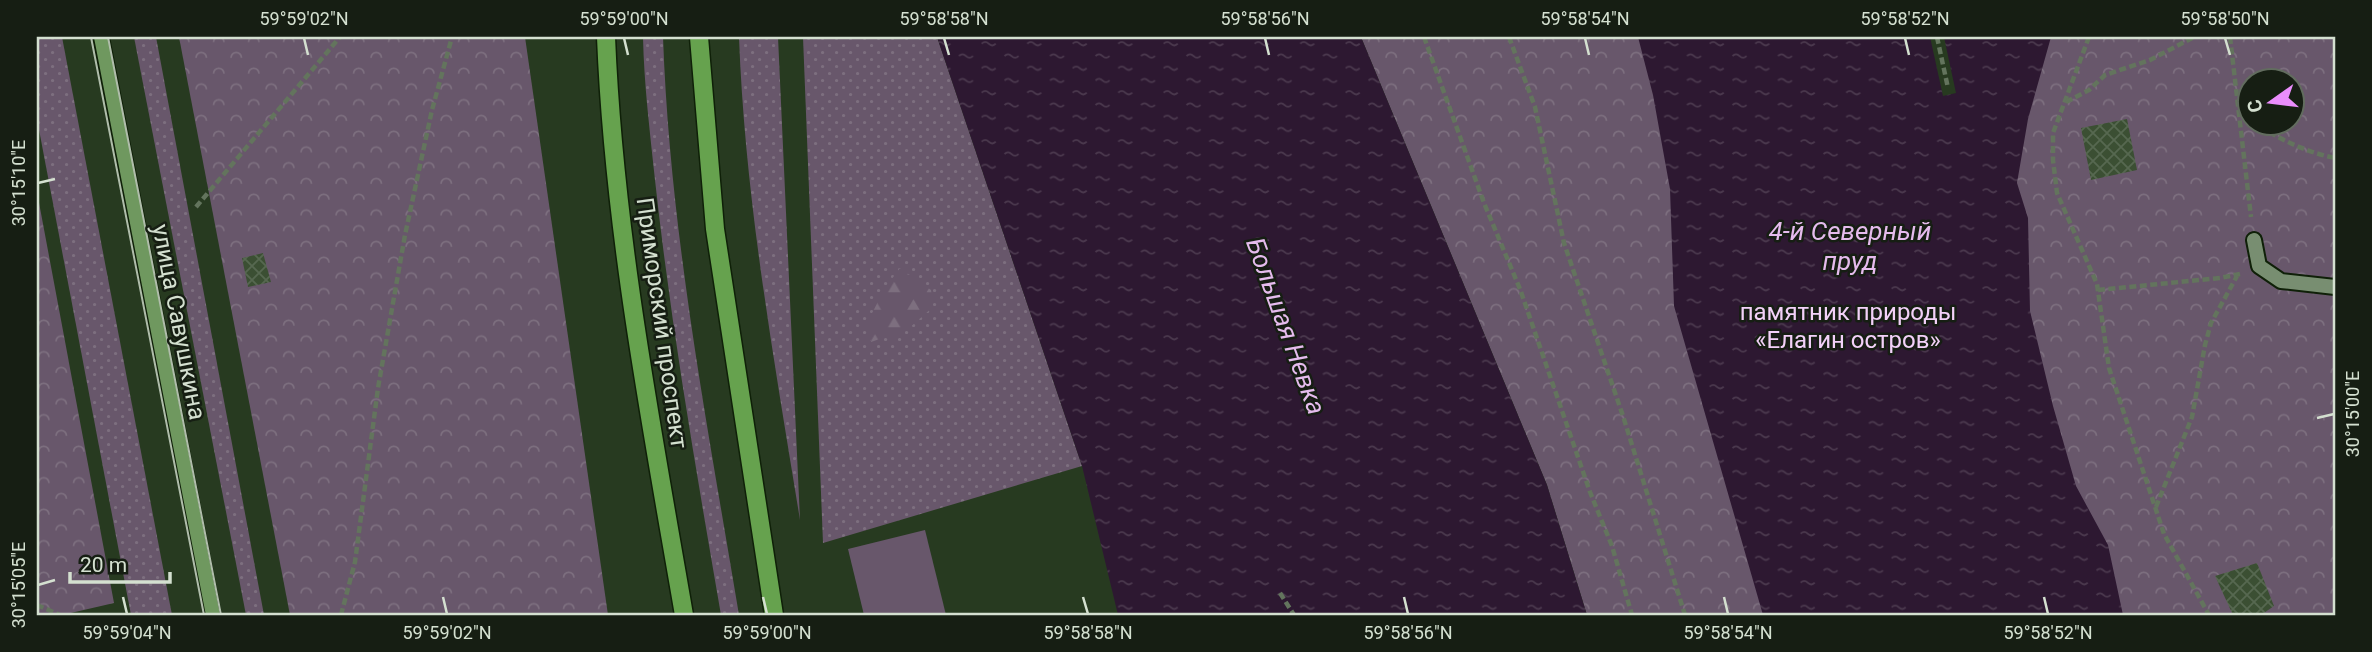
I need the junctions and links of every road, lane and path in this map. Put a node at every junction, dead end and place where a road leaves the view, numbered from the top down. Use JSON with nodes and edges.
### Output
{"nodes":[{"id":1,"x":101,"y":37,"type":"edge"},
{"id":2,"x":340,"y":37,"type":"edge"},
{"id":3,"x":452,"y":37,"type":"edge"},
{"id":4,"x":606,"y":37,"type":"edge"},
{"id":5,"x":699,"y":37,"type":"edge"},
{"id":6,"x":1424,"y":37,"type":"edge"},
{"id":7,"x":1509,"y":37,"type":"edge"},
{"id":8,"x":1937,"y":37,"type":"edge"},
{"id":9,"x":2089,"y":37,"type":"edge"},
{"id":10,"x":2194,"y":37,"type":"edge"},
{"id":11,"x":2230,"y":37,"type":"edge"},
{"id":12,"x":2236,"y":84,"type":"edge"},
{"id":13,"x":1948,"y":88,"type":"dead end"},
{"id":14,"x":2066,"y":102,"type":"junction"},
{"id":15,"x":2242,"y":136,"type":"edge"},
{"id":16,"x":2275,"y":136,"type":"edge"},
{"id":17,"x":2335,"y":158,"type":"edge"},
{"id":18,"x":196,"y":207,"type":"dead end"},
{"id":19,"x":2254,"y":240,"type":"joint"},
{"id":20,"x":2259,"y":265,"type":"junction"},
{"id":21,"x":2238,"y":275,"type":"junction"},
{"id":22,"x":2335,"y":287,"type":"edge"},
{"id":23,"x":2098,"y":290,"type":"junction"},
{"id":24,"x":2155,"y":508,"type":"junction"},
{"id":25,"x":1280,"y":593,"type":"dead end"},
{"id":26,"x":37,"y":605,"type":"edge"},
{"id":27,"x":60,"y":615,"type":"edge"},
{"id":28,"x":213,"y":615,"type":"edge"},
{"id":29,"x":341,"y":615,"type":"edge"},
{"id":30,"x":684,"y":615,"type":"edge"},
{"id":31,"x":774,"y":615,"type":"edge"},
{"id":32,"x":1294,"y":615,"type":"edge"},
{"id":33,"x":1632,"y":615,"type":"edge"},
{"id":34,"x":1685,"y":615,"type":"edge"},
{"id":35,"x":2209,"y":615,"type":"edge"}],
"edges":[{"from":1,"to":28,"type":"main road","name":"улица Савушкина"},
{"from":2,"to":18,"type":"path"},
{"from":3,"to":29,"type":"path"},
{"from":4,"to":30,"type":"main road","name":"Приморский проспект"},
{"from":5,"to":31,"type":"main road"},
{"from":6,"to":33,"type":"path"},
{"from":7,"to":34,"type":"path"},
{"from":8,"to":13,"type":"path"},
{"from":9,"to":14,"type":"path"},
{"from":10,"to":14,"type":"path"},
{"from":11,"to":12,"type":"path"},
{"from":14,"to":23,"type":"path"},
{"from":15,"to":19,"type":"path"},
{"from":16,"to":17,"type":"path"},
{"from":19,"to":20,"type":"lane"},
{"from":20,"to":21,"type":"path"},
{"from":20,"to":22,"type":"lane"},
{"from":21,"to":23,"type":"path"},
{"from":21,"to":24,"type":"path"},
{"from":23,"to":24,"type":"path"},
{"from":24,"to":35,"type":"path"},
{"from":25,"to":32,"type":"path"},
{"from":26,"to":27,"type":"path"}]}
